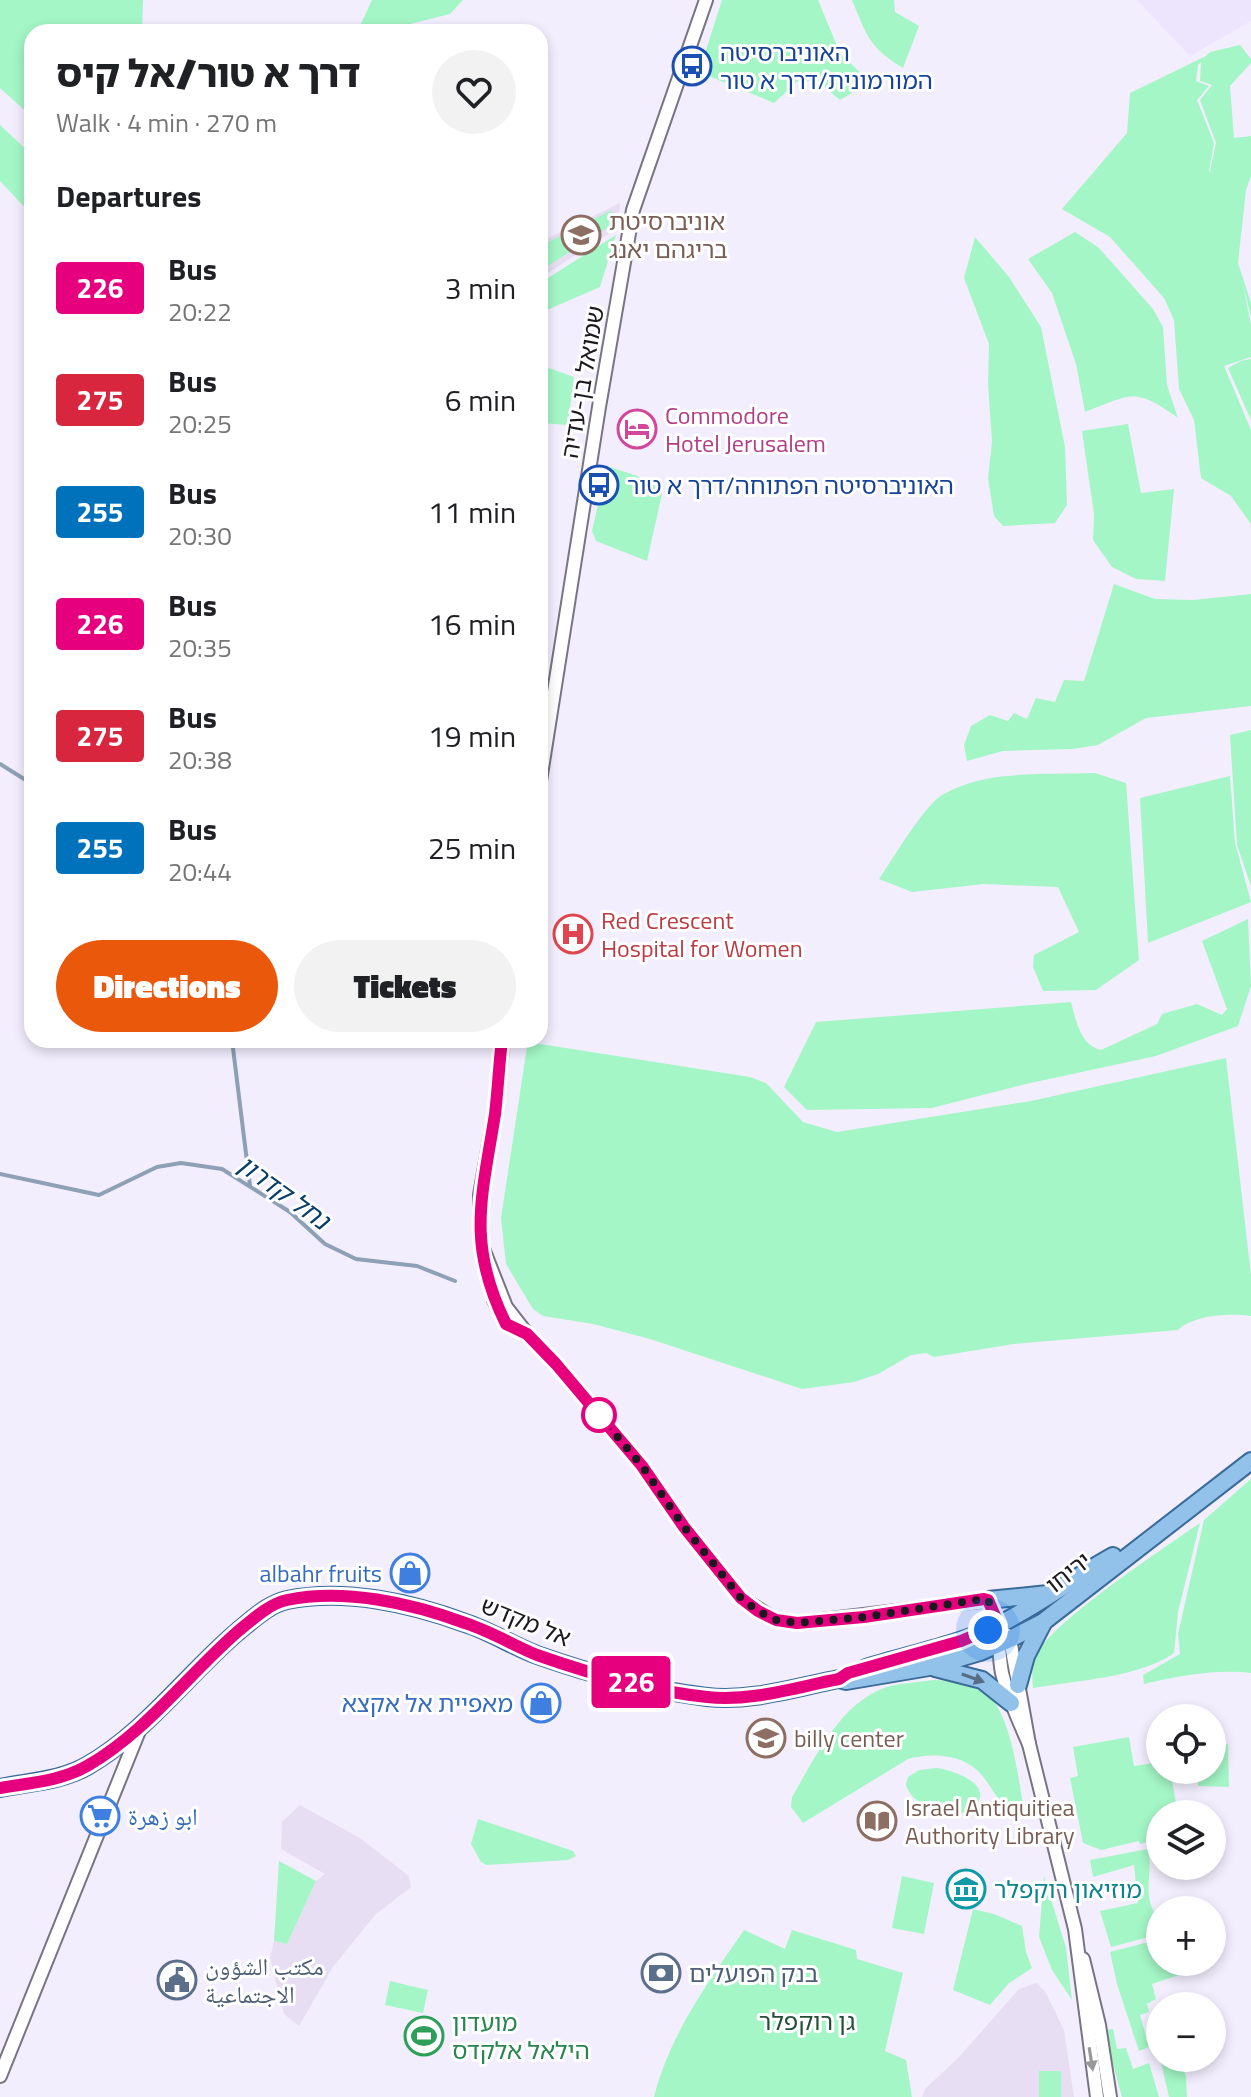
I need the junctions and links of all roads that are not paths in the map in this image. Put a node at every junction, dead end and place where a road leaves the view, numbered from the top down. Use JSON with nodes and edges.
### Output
{"nodes":[{"id":1,"x":706,"y":0,"type":"edge"},
{"id":2,"x":548,"y":730,"type":"edge"},
{"id":3,"x":502,"y":1048,"type":"edge"},
{"id":4,"x":1251,"y":1461,"type":"edge"},
{"id":5,"x":1163,"y":1528,"type":"junction"},
{"id":6,"x":1057,"y":1591,"type":"junction"},
{"id":7,"x":988,"y":1600,"type":"junction"},
{"id":8,"x":1043,"y":1622,"type":"junction"},
{"id":9,"x":999,"y":1625,"type":"junction"},
{"id":10,"x":1004,"y":1642,"type":"junction"},
{"id":11,"x":929,"y":1667,"type":"junction"},
{"id":12,"x":839,"y":1679,"type":"junction"},
{"id":13,"x":1018,"y":1685,"type":"junction"},
{"id":14,"x":1011,"y":1703,"type":"junction"},
{"id":15,"x":143,"y":1723,"type":"junction"},
{"id":16,"x":1029,"y":1744,"type":"junction"},
{"id":17,"x":0,"y":1788,"type":"edge"},
{"id":18,"x":1075,"y":1929,"type":"junction"},
{"id":19,"x":0,"y":2076,"type":"edge"},
{"id":20,"x":1097,"y":2097,"type":"edge"},
{"id":21,"x":1110,"y":2097,"type":"edge"}],
"edges":[{"from":1,"to":2,"type":"street","name":"שמואל בן-עדיה"},
{"from":3,"to":7,"type":"street"},
{"from":4,"to":5,"type":"main road","name":"יריחו"},
{"from":5,"to":6,"type":"main road","name":"יריחו"},
{"from":5,"to":8,"type":"main road","name":"יריחו"},
{"from":6,"to":7,"type":"main road"},
{"from":6,"to":9,"type":"main road","name":"יריחו"},
{"from":7,"to":9,"type":"street"},
{"from":8,"to":10,"type":"main road","name":"יריחו"},
{"from":8,"to":13,"type":"main road"},
{"from":9,"to":10,"type":"street"},
{"from":9,"to":12,"type":"main road","name":"אל מקדש"},
{"from":10,"to":11,"type":"main road","name":"אל מקדש"},
{"from":10,"to":13,"type":"street"},
{"from":10,"to":14,"type":"street"},
{"from":11,"to":12,"type":"main road","name":"אל מקדש"},
{"from":11,"to":14,"type":"main road","one_way":true},
{"from":12,"to":15,"type":"main road","name":"אל מקדש"},
{"from":13,"to":16,"type":"street"},
{"from":14,"to":16,"type":"street"},
{"from":15,"to":17,"type":"main road","name":"אל מקדש"},
{"from":15,"to":19,"type":"street"},
{"from":16,"to":18,"type":"street"},
{"from":18,"to":20,"type":"street","one_way":true},
{"from":18,"to":21,"type":"street"}]}
